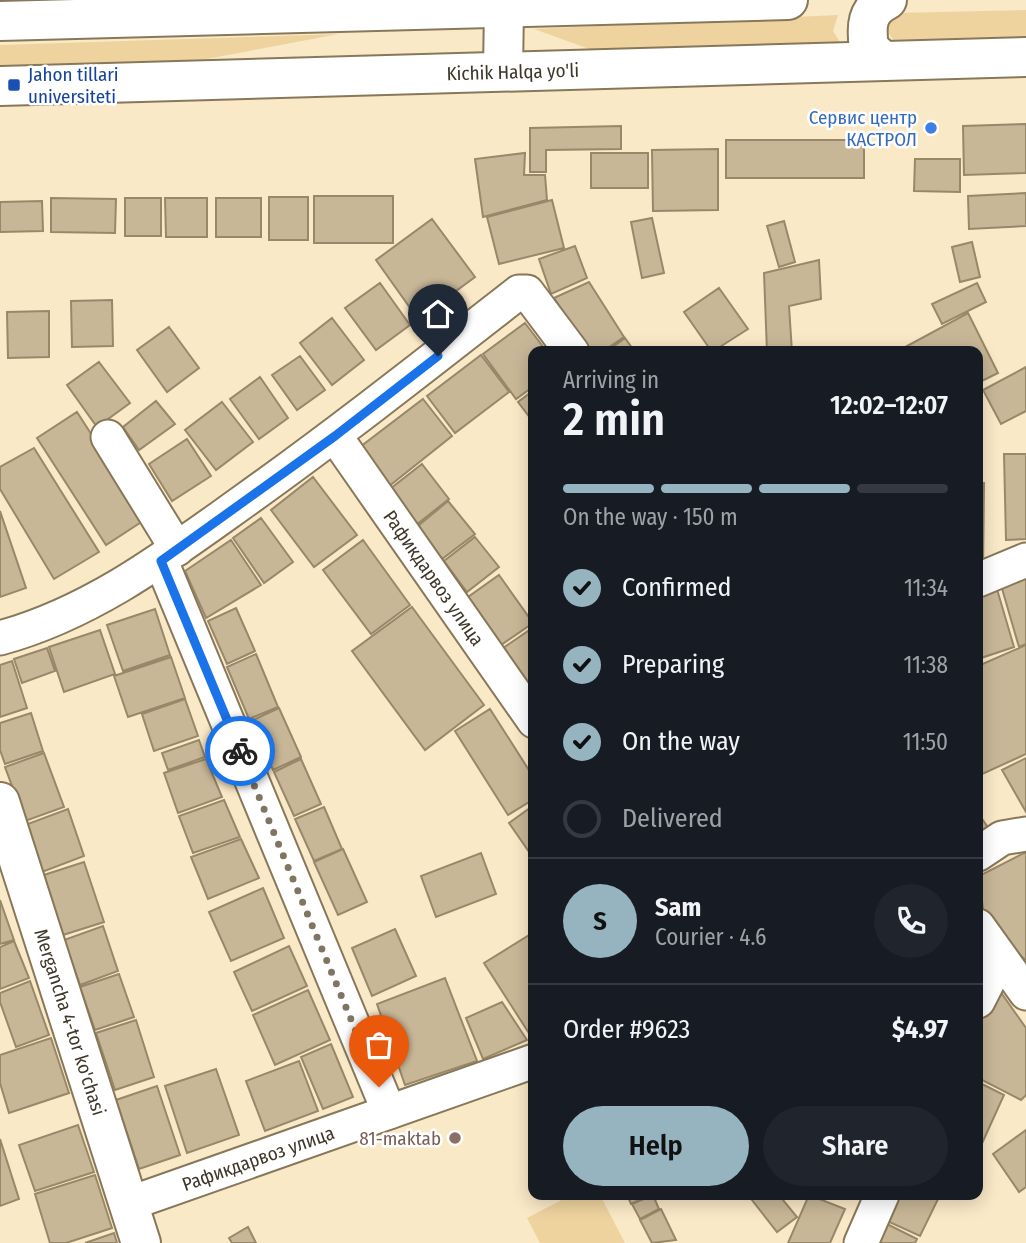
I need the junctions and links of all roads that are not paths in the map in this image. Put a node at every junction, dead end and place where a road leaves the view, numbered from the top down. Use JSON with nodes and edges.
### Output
{"nodes":[{"id":1,"x":788,"y":0,"type":"edge"},
{"id":2,"x":887,"y":0,"type":"edge"},
{"id":3,"x":399,"y":5,"type":"edge"},
{"id":4,"x":504,"y":8,"type":"junction"},
{"id":5,"x":113,"y":9,"type":"edge"},
{"id":6,"x":0,"y":21,"type":"edge"},
{"id":7,"x":1026,"y":57,"type":"edge"},
{"id":8,"x":883,"y":61,"type":"junction"},
{"id":9,"x":503,"y":71,"type":"junction"},
{"id":10,"x":0,"y":86,"type":"edge"},
{"id":11,"x":568,"y":346,"type":"edge"},
{"id":12,"x":335,"y":436,"type":"junction"},
{"id":13,"x":108,"y":437,"type":"dead end"},
{"id":14,"x":169,"y":555,"type":"junction"},
{"id":15,"x":1026,"y":560,"type":"edge"},
{"id":16,"x":983,"y":578,"type":"edge"},
{"id":17,"x":0,"y":638,"type":"edge"},
{"id":18,"x":528,"y":712,"type":"edge"},
{"id":19,"x":0,"y":802,"type":"edge"},
{"id":20,"x":1026,"y":834,"type":"edge"},
{"id":21,"x":983,"y":851,"type":"edge"},
{"id":22,"x":983,"y":933,"type":"edge"},
{"id":23,"x":1000,"y":958,"type":"junction"},
{"id":24,"x":983,"y":991,"type":"edge"},
{"id":25,"x":1026,"y":993,"type":"edge"},
{"id":26,"x":528,"y":1064,"type":"edge"},
{"id":27,"x":389,"y":1112,"type":"junction"},
{"id":28,"x":880,"y":1200,"type":"edge"},
{"id":29,"x":128,"y":1204,"type":"junction"},
{"id":30,"x":141,"y":1243,"type":"edge"},
{"id":31,"x":861,"y":1243,"type":"edge"}],
"edges":[{"from":1,"to":4,"type":"main road"},
{"from":2,"to":8,"type":"main road"},
{"from":3,"to":4,"type":"main road"},
{"from":3,"to":5,"type":"main road"},
{"from":4,"to":9,"type":"main road"},
{"from":5,"to":6,"type":"main road"},
{"from":7,"to":8,"type":"main road","name":"Kichik Halqa yo'li"},
{"from":8,"to":9,"type":"main road","name":"Kichik Halqa yo'li"},
{"from":9,"to":10,"type":"main road","name":"Kichik Halqa yo'li"},
{"from":11,"to":12,"type":"street"},
{"from":12,"to":14,"type":"street"},
{"from":12,"to":18,"type":"street","name":"Рафикдарвоз улица"},
{"from":13,"to":14,"type":"street"},
{"from":14,"to":17,"type":"street"},
{"from":14,"to":27,"type":"street"},
{"from":15,"to":16,"type":"street"},
{"from":19,"to":29,"type":"main road","name":"Mergancha 4-tor ko'chasi"},
{"from":20,"to":21,"type":"street"},
{"from":22,"to":23,"type":"street"},
{"from":23,"to":24,"type":"street"},
{"from":23,"to":25,"type":"street"},
{"from":26,"to":27,"type":"street","name":"Рафикдарвоз улица"},
{"from":27,"to":29,"type":"street","name":"Рафикдарвоз улица"},
{"from":28,"to":31,"type":"street"},
{"from":29,"to":30,"type":"main road","name":"Mergancha 4-tor ko'chasi"}]}
